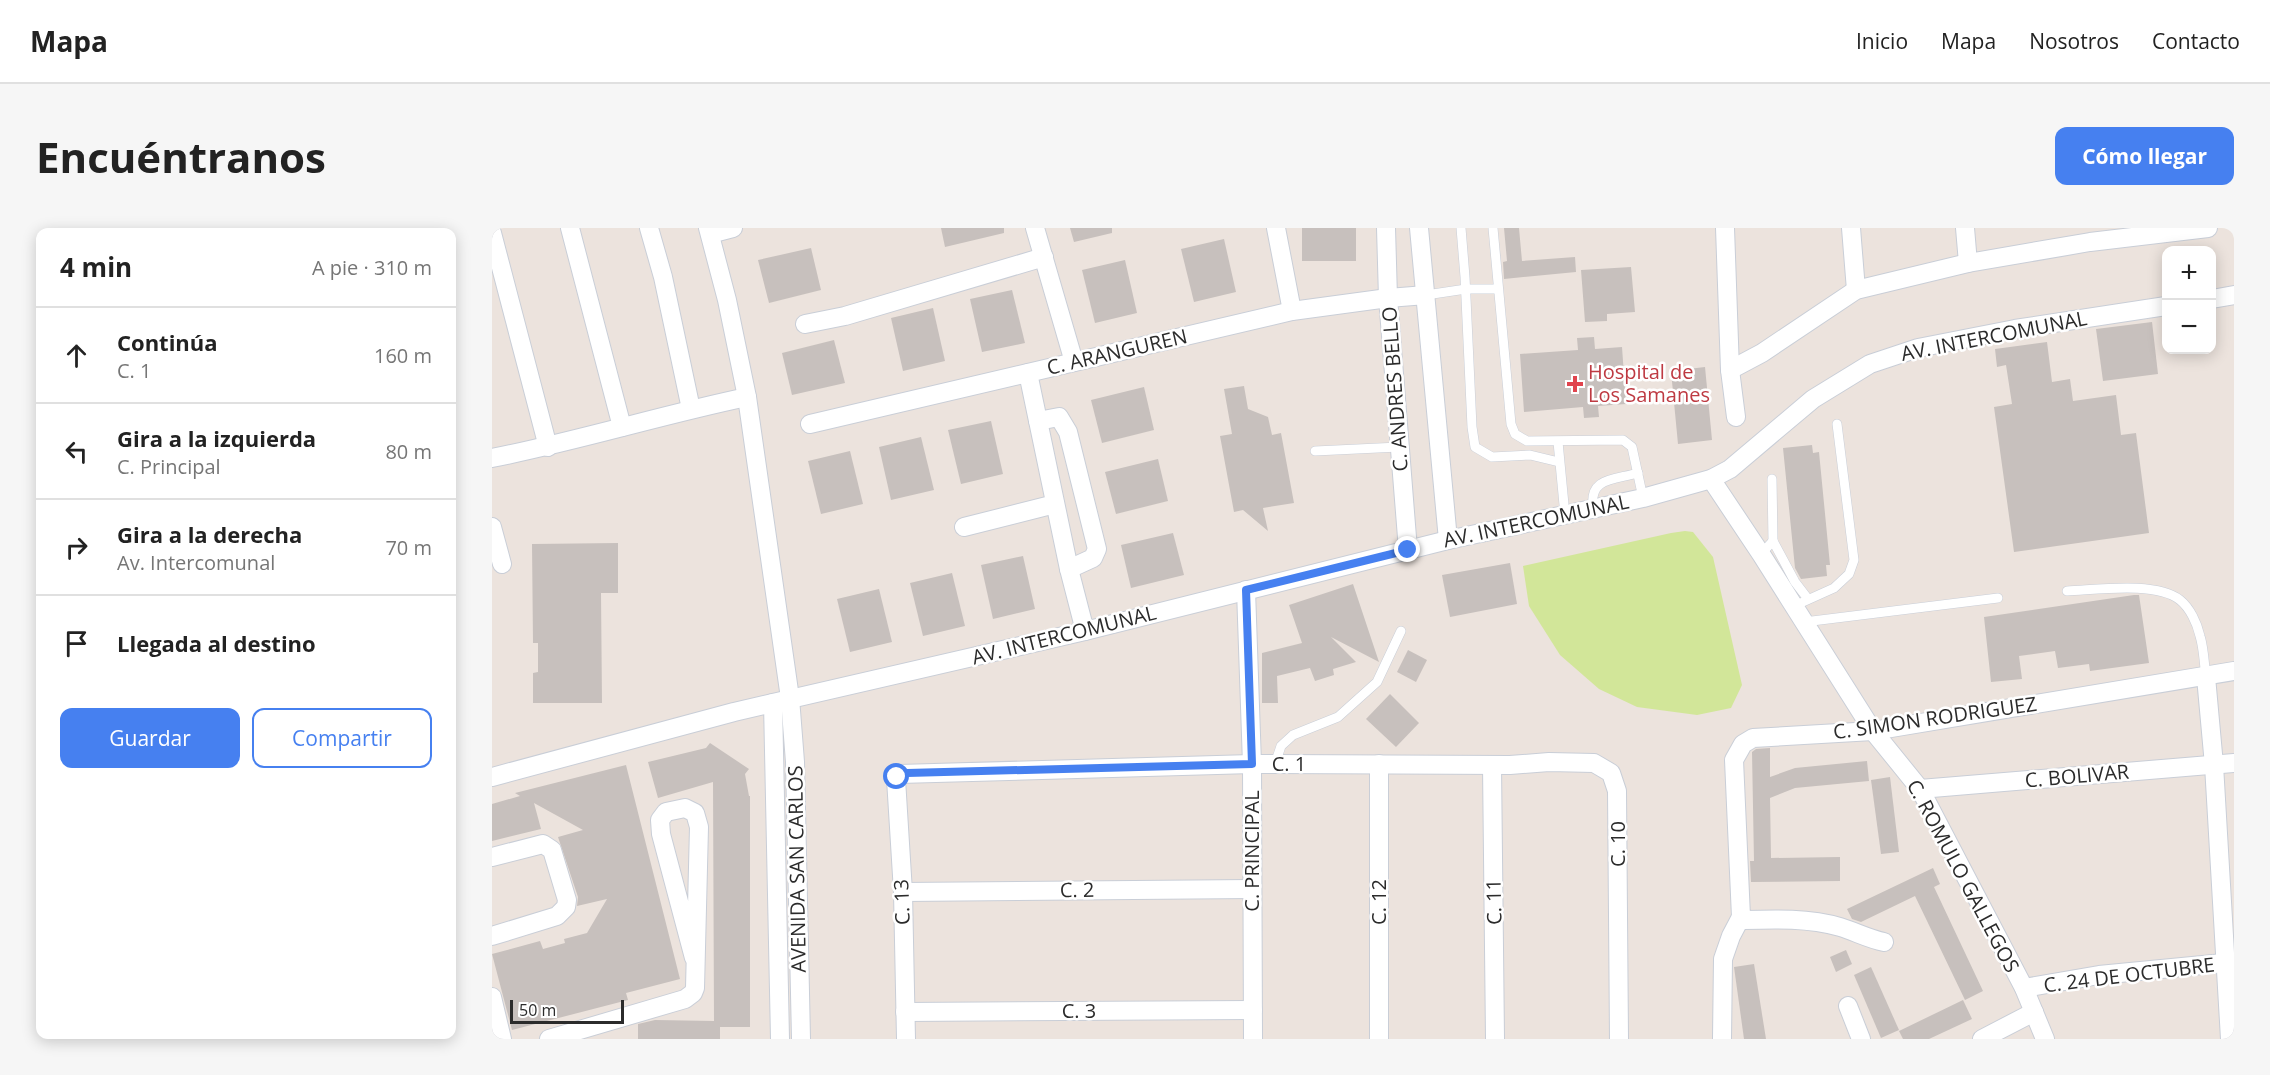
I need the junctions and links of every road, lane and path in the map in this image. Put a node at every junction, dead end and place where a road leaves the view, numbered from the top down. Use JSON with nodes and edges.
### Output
{"nodes":[{"id":1,"x":570,"y":228,"type":"edge"},
{"id":2,"x":649,"y":228,"type":"edge"},
{"id":3,"x":733,"y":228,"type":"edge"},
{"id":4,"x":1035,"y":228,"type":"edge"},
{"id":5,"x":1276,"y":228,"type":"edge"},
{"id":6,"x":1386,"y":228,"type":"edge"},
{"id":7,"x":1419,"y":228,"type":"edge"},
{"id":8,"x":1461,"y":228,"type":"edge"},
{"id":9,"x":1493,"y":228,"type":"edge"},
{"id":10,"x":1725,"y":228,"type":"edge"},
{"id":11,"x":1851,"y":228,"type":"edge"},
{"id":12,"x":1965,"y":228,"type":"edge"},
{"id":13,"x":2205,"y":228,"type":"edge"},
{"id":14,"x":709,"y":231,"type":"edge"},
{"id":15,"x":492,"y":233,"type":"edge"},
{"id":16,"x":2089,"y":235,"type":"edge"},
{"id":17,"x":1044,"y":257,"type":"junction"},
{"id":18,"x":1968,"y":263,"type":"junction"},
{"id":19,"x":1466,"y":289,"type":"junction"},
{"id":20,"x":1498,"y":289,"type":"junction"},
{"id":21,"x":1856,"y":290,"type":"junction"},
{"id":22,"x":1426,"y":295,"type":"junction"},
{"id":23,"x":2234,"y":295,"type":"edge"},
{"id":24,"x":1388,"y":298,"type":"junction"},
{"id":25,"x":2216,"y":298,"type":"edge"},
{"id":26,"x":2162,"y":307,"type":"edge"},
{"id":27,"x":1292,"y":311,"type":"junction"},
{"id":28,"x":805,"y":324,"type":"dead end"},
{"id":29,"x":1074,"y":362,"type":"junction"},
{"id":30,"x":1730,"y":370,"type":"junction"},
{"id":31,"x":1028,"y":373,"type":"junction"},
{"id":32,"x":747,"y":397,"type":"junction"},
{"id":33,"x":691,"y":409,"type":"junction"},
{"id":34,"x":1736,"y":417,"type":"dead end"},
{"id":35,"x":1038,"y":421,"type":"junction"},
{"id":36,"x":810,"y":424,"type":"dead end"},
{"id":37,"x":1837,"y":424,"type":"dead end"},
{"id":38,"x":622,"y":427,"type":"junction"},
{"id":39,"x":1558,"y":442,"type":"junction"},
{"id":40,"x":548,"y":447,"type":"junction"},
{"id":41,"x":1398,"y":447,"type":"junction"},
{"id":42,"x":1315,"y":451,"type":"dead end"},
{"id":43,"x":492,"y":458,"type":"edge"},
{"id":44,"x":1559,"y":462,"type":"junction"},
{"id":45,"x":1638,"y":474,"type":"junction"},
{"id":46,"x":1772,"y":478,"type":"dead end"},
{"id":47,"x":1711,"y":479,"type":"junction"},
{"id":48,"x":1643,"y":498,"type":"junction"},
{"id":49,"x":1055,"y":504,"type":"junction"},
{"id":50,"x":1593,"y":508,"type":"junction"},
{"id":51,"x":1565,"y":515,"type":"junction"},
{"id":52,"x":492,"y":527,"type":"edge"},
{"id":53,"x":964,"y":527,"type":"dead end"},
{"id":54,"x":1448,"y":540,"type":"junction"},
{"id":55,"x":1767,"y":547,"type":"junction"},
{"id":56,"x":1408,"y":550,"type":"junction"},
{"id":57,"x":502,"y":564,"type":"dead end"},
{"id":58,"x":1069,"y":569,"type":"junction"},
{"id":59,"x":1246,"y":590,"type":"junction"},
{"id":60,"x":2067,"y":591,"type":"dead end"},
{"id":61,"x":1998,"y":598,"type":"dead end"},
{"id":62,"x":1801,"y":602,"type":"junction"},
{"id":63,"x":1804,"y":622,"type":"junction"},
{"id":64,"x":1085,"y":631,"type":"junction"},
{"id":65,"x":1401,"y":631,"type":"dead end"},
{"id":66,"x":2234,"y":671,"type":"edge"},
{"id":67,"x":2206,"y":677,"type":"junction"},
{"id":68,"x":782,"y":700,"type":"junction"},
{"id":69,"x":1873,"y":730,"type":"junction"},
{"id":70,"x":2234,"y":763,"type":"edge"},
{"id":71,"x":1252,"y":764,"type":"junction"},
{"id":72,"x":1275,"y":764,"type":"junction"},
{"id":73,"x":1379,"y":764,"type":"junction"},
{"id":74,"x":1492,"y":765,"type":"junction"},
{"id":75,"x":2214,"y":765,"type":"junction"},
{"id":76,"x":907,"y":773,"type":"joint"},
{"id":77,"x":492,"y":777,"type":"edge"},
{"id":78,"x":1920,"y":789,"type":"junction"},
{"id":79,"x":492,"y":857,"type":"edge"},
{"id":80,"x":1252,"y":889,"type":"junction"},
{"id":81,"x":903,"y":892,"type":"junction"},
{"id":82,"x":1741,"y":917,"type":"junction"},
{"id":83,"x":492,"y":936,"type":"edge"},
{"id":84,"x":1884,"y":942,"type":"dead end"},
{"id":85,"x":694,"y":958,"type":"junction"},
{"id":86,"x":2230,"y":962,"type":"edge"},
{"id":87,"x":2024,"y":988,"type":"junction"},
{"id":88,"x":492,"y":997,"type":"edge"},
{"id":89,"x":1848,"y":1006,"type":"dead end"},
{"id":90,"x":1253,"y":1010,"type":"junction"},
{"id":91,"x":905,"y":1012,"type":"junction"},
{"id":92,"x":2034,"y":1012,"type":"junction"},
{"id":93,"x":492,"y":1034,"type":"edge"},
{"id":94,"x":549,"y":1039,"type":"edge"},
{"id":95,"x":780,"y":1039,"type":"edge"},
{"id":96,"x":801,"y":1039,"type":"edge"},
{"id":97,"x":906,"y":1039,"type":"edge"},
{"id":98,"x":1253,"y":1039,"type":"edge"},
{"id":99,"x":1379,"y":1039,"type":"edge"},
{"id":100,"x":1496,"y":1039,"type":"edge"},
{"id":101,"x":1619,"y":1039,"type":"edge"},
{"id":102,"x":1722,"y":1039,"type":"edge"},
{"id":103,"x":1862,"y":1039,"type":"edge"},
{"id":104,"x":1982,"y":1039,"type":"edge"},
{"id":105,"x":2045,"y":1039,"type":"edge"},
{"id":106,"x":2230,"y":1039,"type":"edge"}],
"edges":[{"from":1,"to":38,"type":"street"},
{"from":2,"to":33,"type":"street"},
{"from":3,"to":14,"type":"street"},
{"from":4,"to":17,"type":"street"},
{"from":5,"to":27,"type":"street"},
{"from":6,"to":24,"type":"street","name":"C. ANDRES BELLO"},
{"from":7,"to":22,"type":"street","name":"C. ANDRES BELLO"},
{"from":8,"to":19,"type":"lane"},
{"from":9,"to":20,"type":"lane"},
{"from":10,"to":30,"type":"street"},
{"from":11,"to":21,"type":"street"},
{"from":12,"to":18,"type":"street"},
{"from":13,"to":16,"type":"street"},
{"from":14,"to":32,"type":"street"},
{"from":15,"to":40,"type":"street"},
{"from":16,"to":18,"type":"street"},
{"from":17,"to":28,"type":"street"},
{"from":17,"to":29,"type":"street"},
{"from":18,"to":21,"type":"street"},
{"from":19,"to":20,"type":"lane"},
{"from":19,"to":22,"type":"lane"},
{"from":19,"to":44,"type":"lane"},
{"from":20,"to":39,"type":"lane"},
{"from":21,"to":30,"type":"street"},
{"from":22,"to":24,"type":"street","name":"C. ARANGUREN"},
{"from":22,"to":54,"type":"street","name":"C. ANDRES BELLO"},
{"from":23,"to":25,"type":"street"},
{"from":24,"to":27,"type":"street","name":"C. ARANGUREN"},
{"from":24,"to":41,"type":"street","name":"C. ANDRES BELLO"},
{"from":26,"to":47,"type":"street","name":"AV. INTERCOMUNAL"},
{"from":27,"to":29,"type":"street","name":"C. ARANGUREN"},
{"from":29,"to":31,"type":"street","name":"C. ARANGUREN"},
{"from":30,"to":34,"type":"street"},
{"from":31,"to":35,"type":"street"},
{"from":31,"to":36,"type":"street","name":"C. ARANGUREN"},
{"from":32,"to":33,"type":"street"},
{"from":32,"to":68,"type":"street"},
{"from":33,"to":38,"type":"street"},
{"from":35,"to":49,"type":"street"},
{"from":35,"to":58,"type":"street"},
{"from":37,"to":62,"type":"lane"},
{"from":38,"to":40,"type":"street"},
{"from":39,"to":44,"type":"lane"},
{"from":39,"to":45,"type":"lane"},
{"from":40,"to":43,"type":"street"},
{"from":41,"to":42,"type":"lane"},
{"from":41,"to":56,"type":"street","name":"C. ANDRES BELLO"},
{"from":44,"to":51,"type":"lane"},
{"from":45,"to":48,"type":"lane"},
{"from":45,"to":50,"type":"lane"},
{"from":46,"to":55,"type":"lane"},
{"from":47,"to":48,"type":"street","name":"AV. INTERCOMUNAL"},
{"from":47,"to":55,"type":"street","name":"C. ROMULO GALLEGOS"},
{"from":48,"to":50,"type":"street","name":"AV. INTERCOMUNAL"},
{"from":49,"to":53,"type":"street"},
{"from":49,"to":58,"type":"street"},
{"from":50,"to":51,"type":"street","name":"AV. INTERCOMUNAL"},
{"from":51,"to":54,"type":"street","name":"AV. INTERCOMUNAL"},
{"from":52,"to":57,"type":"street"},
{"from":54,"to":56,"type":"street","name":"AV. INTERCOMUNAL"},
{"from":55,"to":62,"type":"street","name":"C. ROMULO GALLEGOS"},
{"from":56,"to":59,"type":"street","name":"AV. INTERCOMUNAL"},
{"from":58,"to":64,"type":"street"},
{"from":59,"to":64,"type":"street","name":"AV. INTERCOMUNAL"},
{"from":59,"to":71,"type":"street","name":"C. PRINCIPAL"},
{"from":60,"to":67,"type":"lane"},
{"from":61,"to":63,"type":"lane"},
{"from":62,"to":63,"type":"street","name":"C. ROMULO GALLEGOS"},
{"from":63,"to":69,"type":"street","name":"C. ROMULO GALLEGOS"},
{"from":64,"to":68,"type":"street","name":"AV. INTERCOMUNAL"},
{"from":65,"to":72,"type":"lane"},
{"from":66,"to":67,"type":"street","name":"C. SIMON RODRIGUEZ"},
{"from":67,"to":69,"type":"street","name":"C. SIMON RODRIGUEZ"},
{"from":67,"to":75,"type":"street"},
{"from":68,"to":77,"type":"street","name":"AV. INTERCOMUNAL"},
{"from":68,"to":95,"type":"street","name":"AVENIDA SAN CARLOS"},
{"from":68,"to":96,"type":"street","name":"AVENIDA SAN CARLOS"},
{"from":69,"to":78,"type":"street","name":"C. ROMULO GALLEGOS"},
{"from":69,"to":82,"type":"street","name":"C. SIMON RODRIGUEZ"},
{"from":70,"to":75,"type":"street","name":"C. BOLIVAR"},
{"from":71,"to":72,"type":"street","name":"C. 1"},
{"from":71,"to":76,"type":"street","name":"C. 1"},
{"from":71,"to":80,"type":"street","name":"C. PRINCIPAL"},
{"from":72,"to":73,"type":"street","name":"C. 1"},
{"from":73,"to":74,"type":"street","name":"C. 1"},
{"from":73,"to":99,"type":"street","name":"C. 12"},
{"from":74,"to":100,"type":"street","name":"C. 11"},
{"from":74,"to":101,"type":"street","name":"C. 10"},
{"from":75,"to":78,"type":"street","name":"C. BOLIVAR"},
{"from":75,"to":86,"type":"street"},
{"from":76,"to":81,"type":"street","name":"C. 13"},
{"from":78,"to":87,"type":"street","name":"C. ROMULO GALLEGOS"},
{"from":79,"to":83,"type":"street"},
{"from":80,"to":81,"type":"street","name":"C. 2"},
{"from":80,"to":90,"type":"street","name":"C. PRINCIPAL"},
{"from":81,"to":91,"type":"street","name":"C. 13"},
{"from":82,"to":84,"type":"street"},
{"from":82,"to":102,"type":"street"},
{"from":85,"to":85,"type":"street"},
{"from":85,"to":94,"type":"street"},
{"from":86,"to":87,"type":"street","name":"C. 24 DE OCTUBRE"},
{"from":86,"to":106,"type":"street"},
{"from":87,"to":92,"type":"street","name":"C. ROMULO GALLEGOS"},
{"from":88,"to":93,"type":"street"},
{"from":89,"to":103,"type":"street"},
{"from":90,"to":91,"type":"street","name":"C. 3"},
{"from":90,"to":98,"type":"street","name":"C. PRINCIPAL"},
{"from":91,"to":97,"type":"street","name":"C. 13"},
{"from":92,"to":104,"type":"street"},
{"from":92,"to":105,"type":"street","name":"C. ROMULO GALLEGOS"}]}
